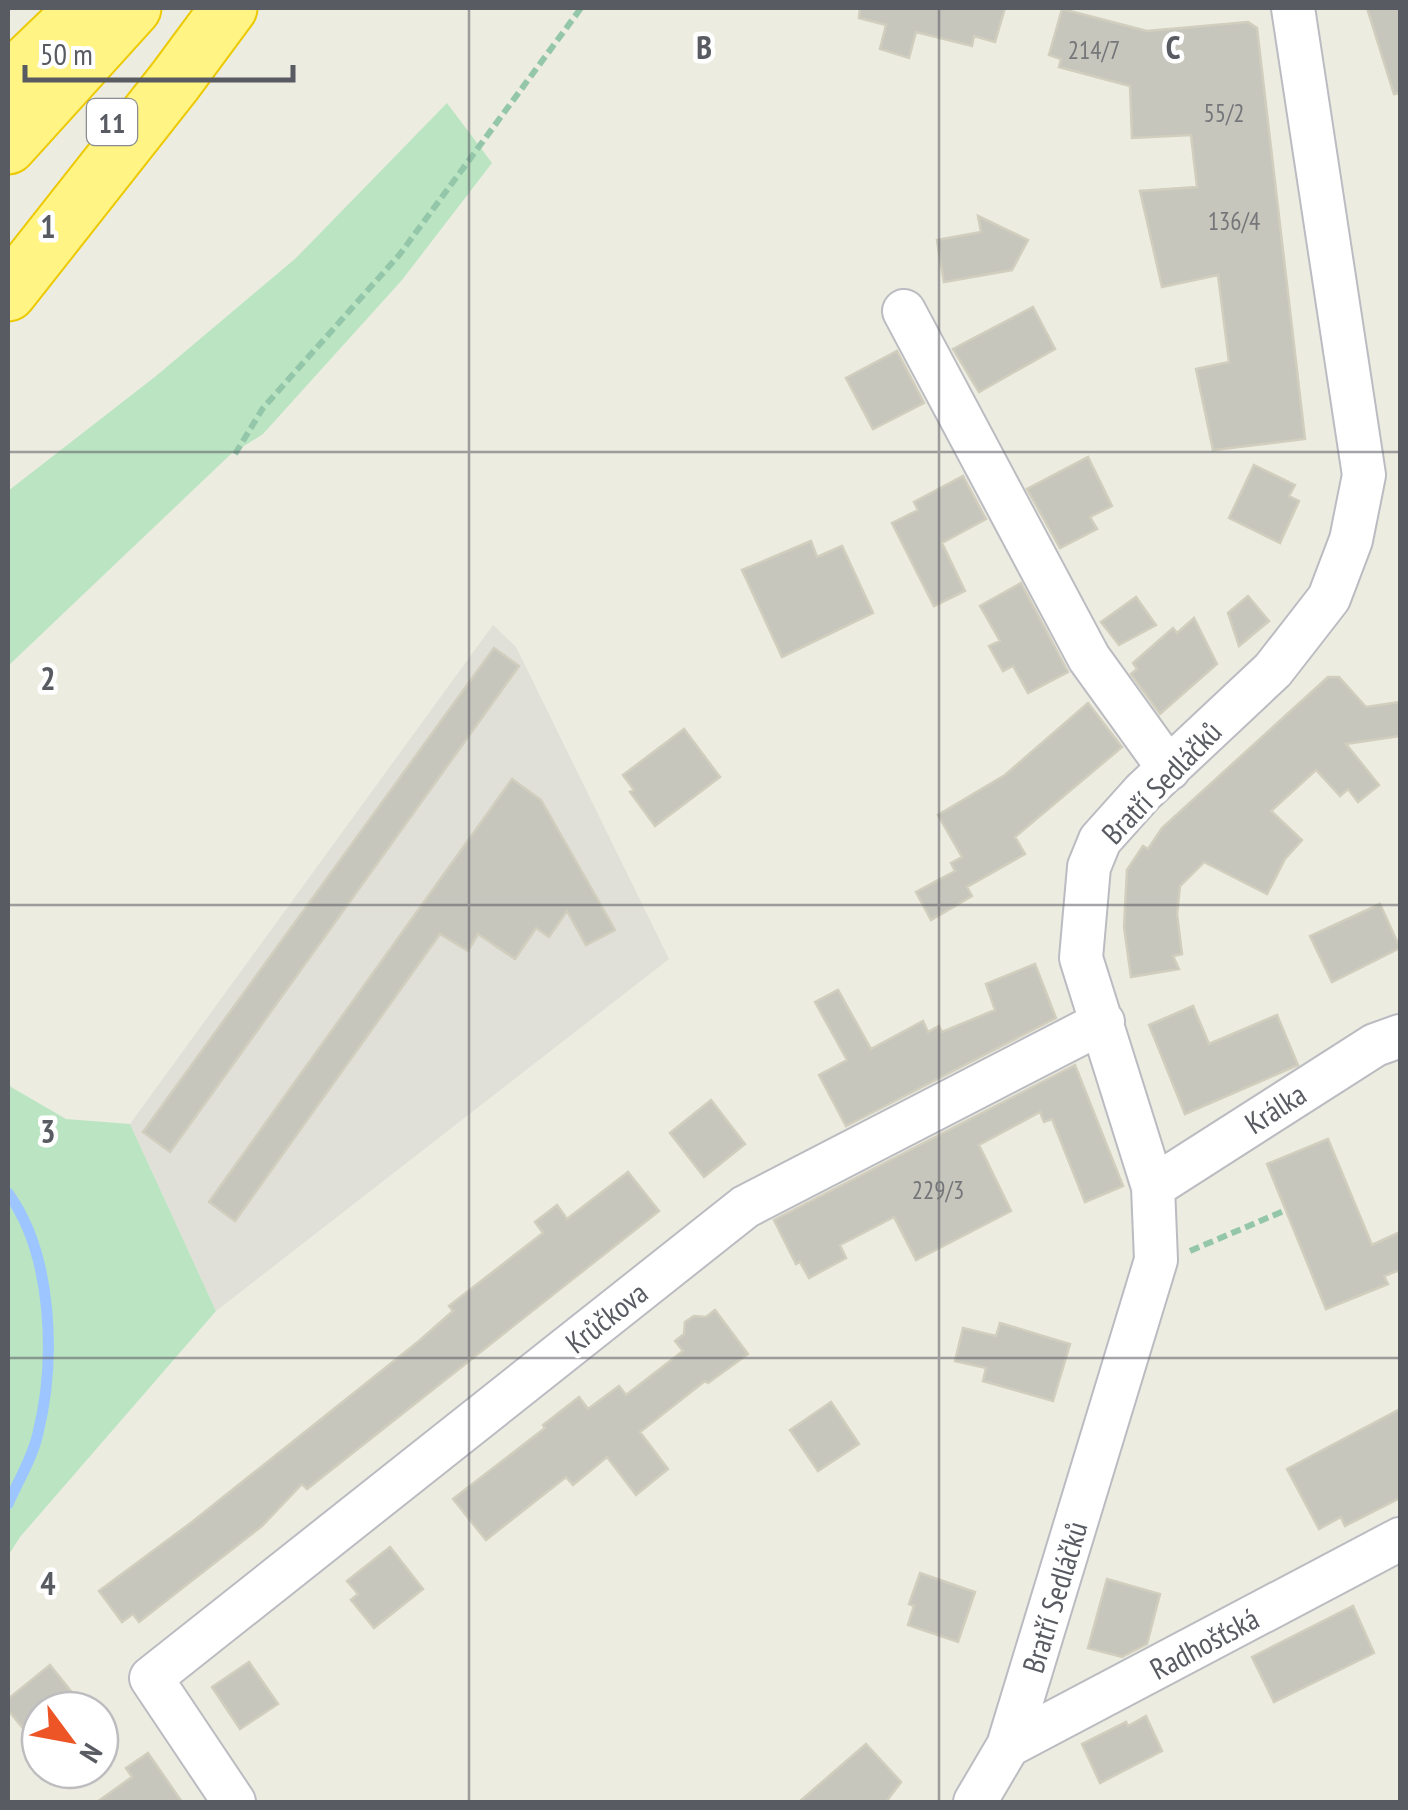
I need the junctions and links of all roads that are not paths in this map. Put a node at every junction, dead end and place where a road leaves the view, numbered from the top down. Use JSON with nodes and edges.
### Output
{"nodes":[{"id":1,"x":86,"y":8,"type":"edge"},
{"id":2,"x":133,"y":8,"type":"edge"},
{"id":3,"x":212,"y":8,"type":"edge"},
{"id":4,"x":228,"y":8,"type":"edge"},
{"id":5,"x":1293,"y":8,"type":"edge"},
{"id":6,"x":8,"y":82,"type":"edge"},
{"id":7,"x":8,"y":146,"type":"edge"},
{"id":8,"x":8,"y":234,"type":"edge"},
{"id":9,"x":8,"y":293,"type":"edge"},
{"id":10,"x":904,"y":312,"type":"dead end"},
{"id":11,"x":1170,"y":770,"type":"junction"},
{"id":12,"x":1103,"y":1022,"type":"junction"},
{"id":13,"x":1400,"y":1036,"type":"edge"},
{"id":14,"x":1153,"y":1187,"type":"junction"},
{"id":15,"x":1400,"y":1539,"type":"edge"},
{"id":16,"x":1008,"y":1746,"type":"junction"},
{"id":17,"x":234,"y":1802,"type":"edge"},
{"id":18,"x":976,"y":1802,"type":"edge"}],
"edges":[{"from":1,"to":6,"type":"highway"},
{"from":2,"to":7,"type":"highway","number":"11"},
{"from":3,"to":8,"type":"highway","number":"11"},
{"from":4,"to":9,"type":"highway"},
{"from":5,"to":11,"type":"street","name":"Bratří Sedláčků"},
{"from":10,"to":11,"type":"street"},
{"from":11,"to":12,"type":"street","name":"Bratří Sedláčků"},
{"from":12,"to":14,"type":"street","name":"Bratří Sedláčků"},
{"from":12,"to":17,"type":"street","name":"Krůčkova"},
{"from":13,"to":14,"type":"street","name":"Králka"},
{"from":14,"to":16,"type":"street","name":"Bratří Sedláčků"},
{"from":15,"to":16,"type":"street","name":"Radhošťská"},
{"from":16,"to":18,"type":"street","name":"Bratří Sedláčků"}]}
